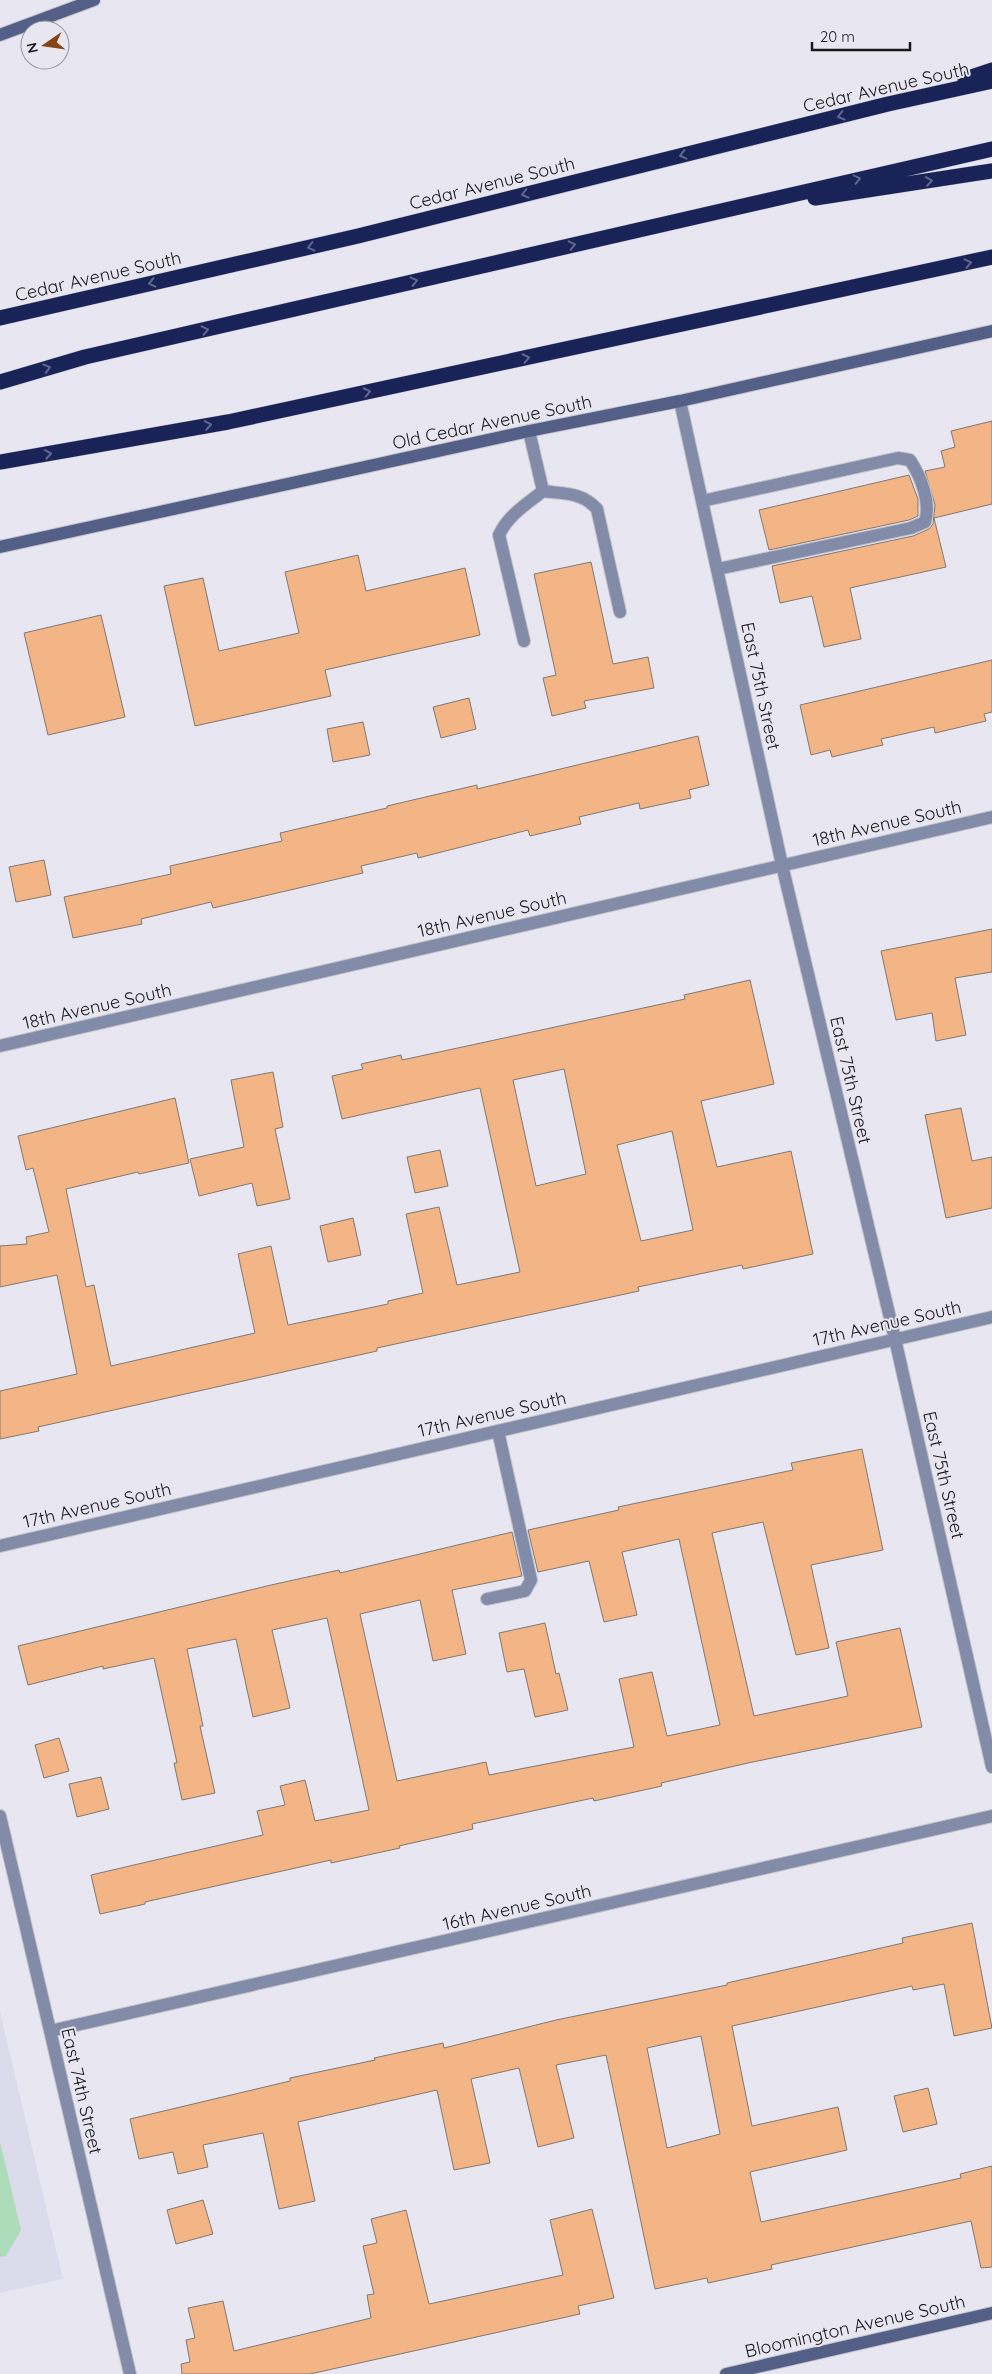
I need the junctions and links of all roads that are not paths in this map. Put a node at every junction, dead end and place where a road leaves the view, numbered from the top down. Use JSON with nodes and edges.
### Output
{"nodes":[{"id":1,"x":94,"y":0,"type":"edge"},
{"id":2,"x":0,"y":35,"type":"edge"},
{"id":3,"x":992,"y":70,"type":"edge"},
{"id":4,"x":992,"y":81,"type":"edge"},
{"id":5,"x":888,"y":104,"type":"junction"},
{"id":6,"x":992,"y":149,"type":"edge"},
{"id":7,"x":992,"y":171,"type":"edge"},
{"id":8,"x":690,"y":217,"type":"junction"},
{"id":9,"x":992,"y":258,"type":"edge"},
{"id":10,"x":0,"y":318,"type":"edge"},
{"id":11,"x":992,"y":331,"type":"edge"},
{"id":12,"x":0,"y":382,"type":"edge"},
{"id":13,"x":680,"y":401,"type":"junction"},
{"id":14,"x":529,"y":430,"type":"junction"},
{"id":15,"x":0,"y":462,"type":"edge"},
{"id":16,"x":543,"y":491,"type":"junction"},
{"id":17,"x":702,"y":501,"type":"junction"},
{"id":18,"x":0,"y":547,"type":"edge"},
{"id":19,"x":718,"y":569,"type":"junction"},
{"id":20,"x":620,"y":612,"type":"dead end"},
{"id":21,"x":524,"y":641,"type":"dead end"},
{"id":22,"x":992,"y":817,"type":"edge"},
{"id":23,"x":782,"y":866,"type":"junction"},
{"id":24,"x":0,"y":1046,"type":"edge"},
{"id":25,"x":992,"y":1317,"type":"edge"},
{"id":26,"x":895,"y":1339,"type":"junction"},
{"id":27,"x":498,"y":1431,"type":"junction"},
{"id":28,"x":0,"y":1546,"type":"edge"},
{"id":29,"x":487,"y":1599,"type":"dead end"},
{"id":30,"x":992,"y":1767,"type":"edge"},
{"id":31,"x":0,"y":1816,"type":"edge"},
{"id":32,"x":992,"y":1816,"type":"edge"},
{"id":33,"x":50,"y":2031,"type":"junction"},
{"id":34,"x":992,"y":2313,"type":"edge"},
{"id":35,"x":130,"y":2374,"type":"edge"},
{"id":36,"x":726,"y":2374,"type":"edge"}],
"edges":[{"from":1,"to":2,"type":"street"},
{"from":3,"to":5,"type":"highway"},
{"from":4,"to":5,"type":"highway","name":"Cedar Avenue South"},
{"from":5,"to":10,"type":"highway","name":"Cedar Avenue South","one_way":true},
{"from":8,"to":6,"type":"highway","one_way":true},
{"from":8,"to":7,"type":"highway","one_way":true},
{"from":12,"to":8,"type":"highway","one_way":true},
{"from":15,"to":9,"type":"highway","one_way":true},
{"from":11,"to":13,"type":"street","name":"Old Cedar Avenue South"},
{"from":13,"to":14,"type":"street","name":"Old Cedar Avenue South"},
{"from":13,"to":17,"type":"street","name":"East 75th Street"},
{"from":14,"to":16,"type":"street"},
{"from":14,"to":18,"type":"street","name":"Old Cedar Avenue South"},
{"from":16,"to":20,"type":"street"},
{"from":16,"to":21,"type":"street"},
{"from":17,"to":19,"type":"street","name":"East 75th Street"},
{"from":17,"to":19,"type":"street"},
{"from":19,"to":23,"type":"street","name":"East 75th Street"},
{"from":22,"to":23,"type":"street","name":"18th Avenue South"},
{"from":23,"to":24,"type":"street","name":"18th Avenue South"},
{"from":23,"to":26,"type":"street","name":"East 75th Street"},
{"from":25,"to":26,"type":"street","name":"17th Avenue South"},
{"from":26,"to":27,"type":"street","name":"17th Avenue South"},
{"from":26,"to":30,"type":"street","name":"East 75th Street"},
{"from":27,"to":28,"type":"street","name":"17th Avenue South"},
{"from":27,"to":29,"type":"street"},
{"from":31,"to":33,"type":"street","name":"East 74th Street"},
{"from":32,"to":33,"type":"street","name":"16th Avenue South"},
{"from":33,"to":35,"type":"street","name":"East 74th Street"},
{"from":34,"to":36,"type":"street","name":"Bloomington Avenue South"}]}
